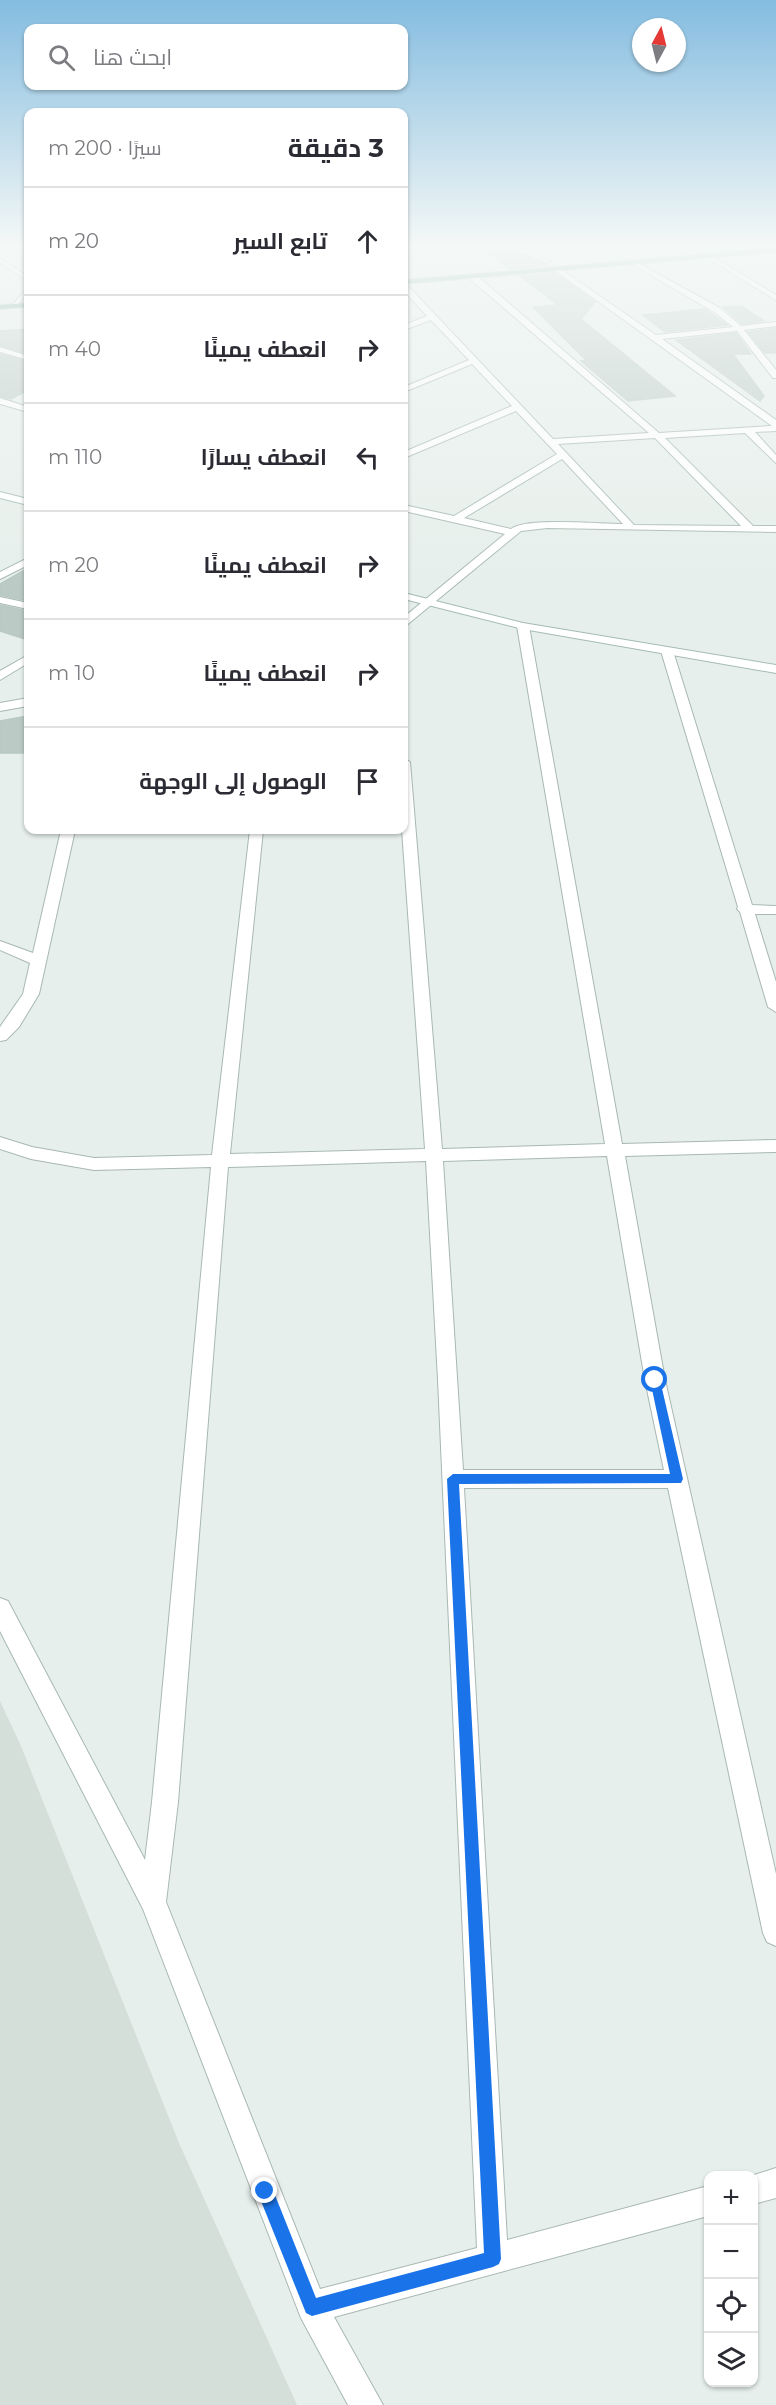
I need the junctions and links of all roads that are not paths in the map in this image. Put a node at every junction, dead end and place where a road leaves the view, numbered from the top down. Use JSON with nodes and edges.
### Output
{"nodes":[{"id":1,"x":469,"y":357,"type":"edge"},
{"id":2,"x":566,"y":357,"type":"edge"},
{"id":3,"x":680,"y":357,"type":"edge"},
{"id":4,"x":762,"y":357,"type":"edge"},
{"id":5,"x":473,"y":361,"type":"junction"},
{"id":6,"x":776,"y":376,"type":"edge"},
{"id":7,"x":408,"y":387,"type":"edge"},
{"id":8,"x":0,"y":400,"type":"edge"},
{"id":9,"x":16,"y":406,"type":"junction"},
{"id":10,"x":517,"y":407,"type":"junction"},
{"id":11,"x":24,"y":409,"type":"edge"},
{"id":12,"x":0,"y":411,"type":"edge"},
{"id":13,"x":776,"y":426,"type":"edge"},
{"id":14,"x":748,"y":430,"type":"junction"},
{"id":15,"x":658,"y":437,"type":"junction"},
{"id":16,"x":551,"y":442,"type":"junction"},
{"id":17,"x":408,"y":453,"type":"edge"},
{"id":18,"x":563,"y":455,"type":"junction"},
{"id":19,"x":776,"y":460,"type":"edge"},
{"id":20,"x":1,"y":496,"type":"edge"},
{"id":21,"x":24,"y":500,"type":"edge"},
{"id":22,"x":408,"y":508,"type":"edge"},
{"id":23,"x":456,"y":519,"type":"junction"},
{"id":24,"x":632,"y":528,"type":"junction"},
{"id":25,"x":749,"y":528,"type":"junction"},
{"id":26,"x":776,"y":529,"type":"edge"},
{"id":27,"x":511,"y":532,"type":"junction"},
{"id":28,"x":24,"y":563,"type":"edge"},
{"id":29,"x":0,"y":576,"type":"edge"},
{"id":30,"x":408,"y":597,"type":"edge"},
{"id":31,"x":0,"y":600,"type":"edge"},
{"id":32,"x":427,"y":602,"type":"junction"},
{"id":33,"x":24,"y":605,"type":"edge"},
{"id":34,"x":408,"y":619,"type":"edge"},
{"id":35,"x":523,"y":626,"type":"junction"},
{"id":36,"x":667,"y":651,"type":"junction"},
{"id":37,"x":24,"y":661,"type":"edge"},
{"id":38,"x":776,"y":669,"type":"edge"},
{"id":39,"x":0,"y":676,"type":"edge"},
{"id":40,"x":24,"y":703,"type":"edge"},
{"id":41,"x":0,"y":707,"type":"edge"},
{"id":42,"x":408,"y":815,"type":"edge"},
{"id":43,"x":67,"y":834,"type":"edge"},
{"id":44,"x":257,"y":834,"type":"edge"},
{"id":45,"x":744,"y":909,"type":"junction"},
{"id":46,"x":776,"y":910,"type":"edge"},
{"id":47,"x":0,"y":945,"type":"edge"},
{"id":48,"x":39,"y":961,"type":"junction"},
{"id":49,"x":776,"y":1007,"type":"edge"},
{"id":50,"x":0,"y":1036,"type":"edge"},
{"id":51,"x":0,"y":1143,"type":"edge"},
{"id":52,"x":776,"y":1146,"type":"edge"},
{"id":53,"x":615,"y":1151,"type":"junction"},
{"id":54,"x":434,"y":1156,"type":"junction"},
{"id":55,"x":220,"y":1162,"type":"junction"},
{"id":56,"x":453,"y":1479,"type":"junction"},
{"id":57,"x":677,"y":1479,"type":"junction"},
{"id":58,"x":0,"y":1608,"type":"edge"},
{"id":59,"x":153,"y":1902,"type":"junction"},
{"id":60,"x":776,"y":1933,"type":"edge"},
{"id":61,"x":776,"y":2183,"type":"edge"},
{"id":62,"x":758,"y":2188,"type":"edge"},
{"id":63,"x":704,"y":2202,"type":"edge"},
{"id":64,"x":493,"y":2259,"type":"junction"},
{"id":65,"x":312,"y":2307,"type":"junction"},
{"id":66,"x":367,"y":2405,"type":"edge"}],
"edges":[{"from":1,"to":5,"type":"street"},
{"from":2,"to":15,"type":"street"},
{"from":3,"to":13,"type":"street"},
{"from":4,"to":6,"type":"street"},
{"from":5,"to":7,"type":"street"},
{"from":5,"to":10,"type":"street"},
{"from":8,"to":9,"type":"street"},
{"from":9,"to":11,"type":"street"},
{"from":9,"to":12,"type":"street"},
{"from":10,"to":16,"type":"street"},
{"from":10,"to":17,"type":"street"},
{"from":13,"to":14,"type":"street"},
{"from":14,"to":15,"type":"street"},
{"from":14,"to":19,"type":"street"},
{"from":15,"to":16,"type":"street"},
{"from":15,"to":25,"type":"street"},
{"from":16,"to":18,"type":"street"},
{"from":18,"to":23,"type":"street"},
{"from":18,"to":24,"type":"street"},
{"from":20,"to":21,"type":"street"},
{"from":22,"to":23,"type":"street"},
{"from":23,"to":27,"type":"street"},
{"from":24,"to":25,"type":"street"},
{"from":24,"to":27,"type":"street"},
{"from":25,"to":26,"type":"street"},
{"from":27,"to":32,"type":"street"},
{"from":28,"to":29,"type":"street"},
{"from":30,"to":32,"type":"street"},
{"from":31,"to":33,"type":"street"},
{"from":32,"to":34,"type":"street"},
{"from":32,"to":35,"type":"street"},
{"from":35,"to":36,"type":"street"},
{"from":35,"to":53,"type":"street"},
{"from":36,"to":38,"type":"street"},
{"from":36,"to":45,"type":"street"},
{"from":37,"to":39,"type":"street"},
{"from":40,"to":41,"type":"street"},
{"from":42,"to":54,"type":"street"},
{"from":43,"to":48,"type":"street"},
{"from":44,"to":55,"type":"street"},
{"from":45,"to":46,"type":"street"},
{"from":45,"to":49,"type":"street"},
{"from":47,"to":48,"type":"street"},
{"from":48,"to":50,"type":"street"},
{"from":51,"to":55,"type":"street"},
{"from":52,"to":53,"type":"street"},
{"from":53,"to":54,"type":"street"},
{"from":53,"to":57,"type":"street"},
{"from":54,"to":55,"type":"street"},
{"from":54,"to":56,"type":"street"},
{"from":55,"to":59,"type":"street"},
{"from":56,"to":57,"type":"street"},
{"from":56,"to":64,"type":"street"},
{"from":57,"to":60,"type":"street"},
{"from":58,"to":59,"type":"street"},
{"from":59,"to":65,"type":"street"},
{"from":61,"to":62,"type":"street"},
{"from":63,"to":64,"type":"street"},
{"from":64,"to":65,"type":"street"},
{"from":65,"to":66,"type":"street"}]}
